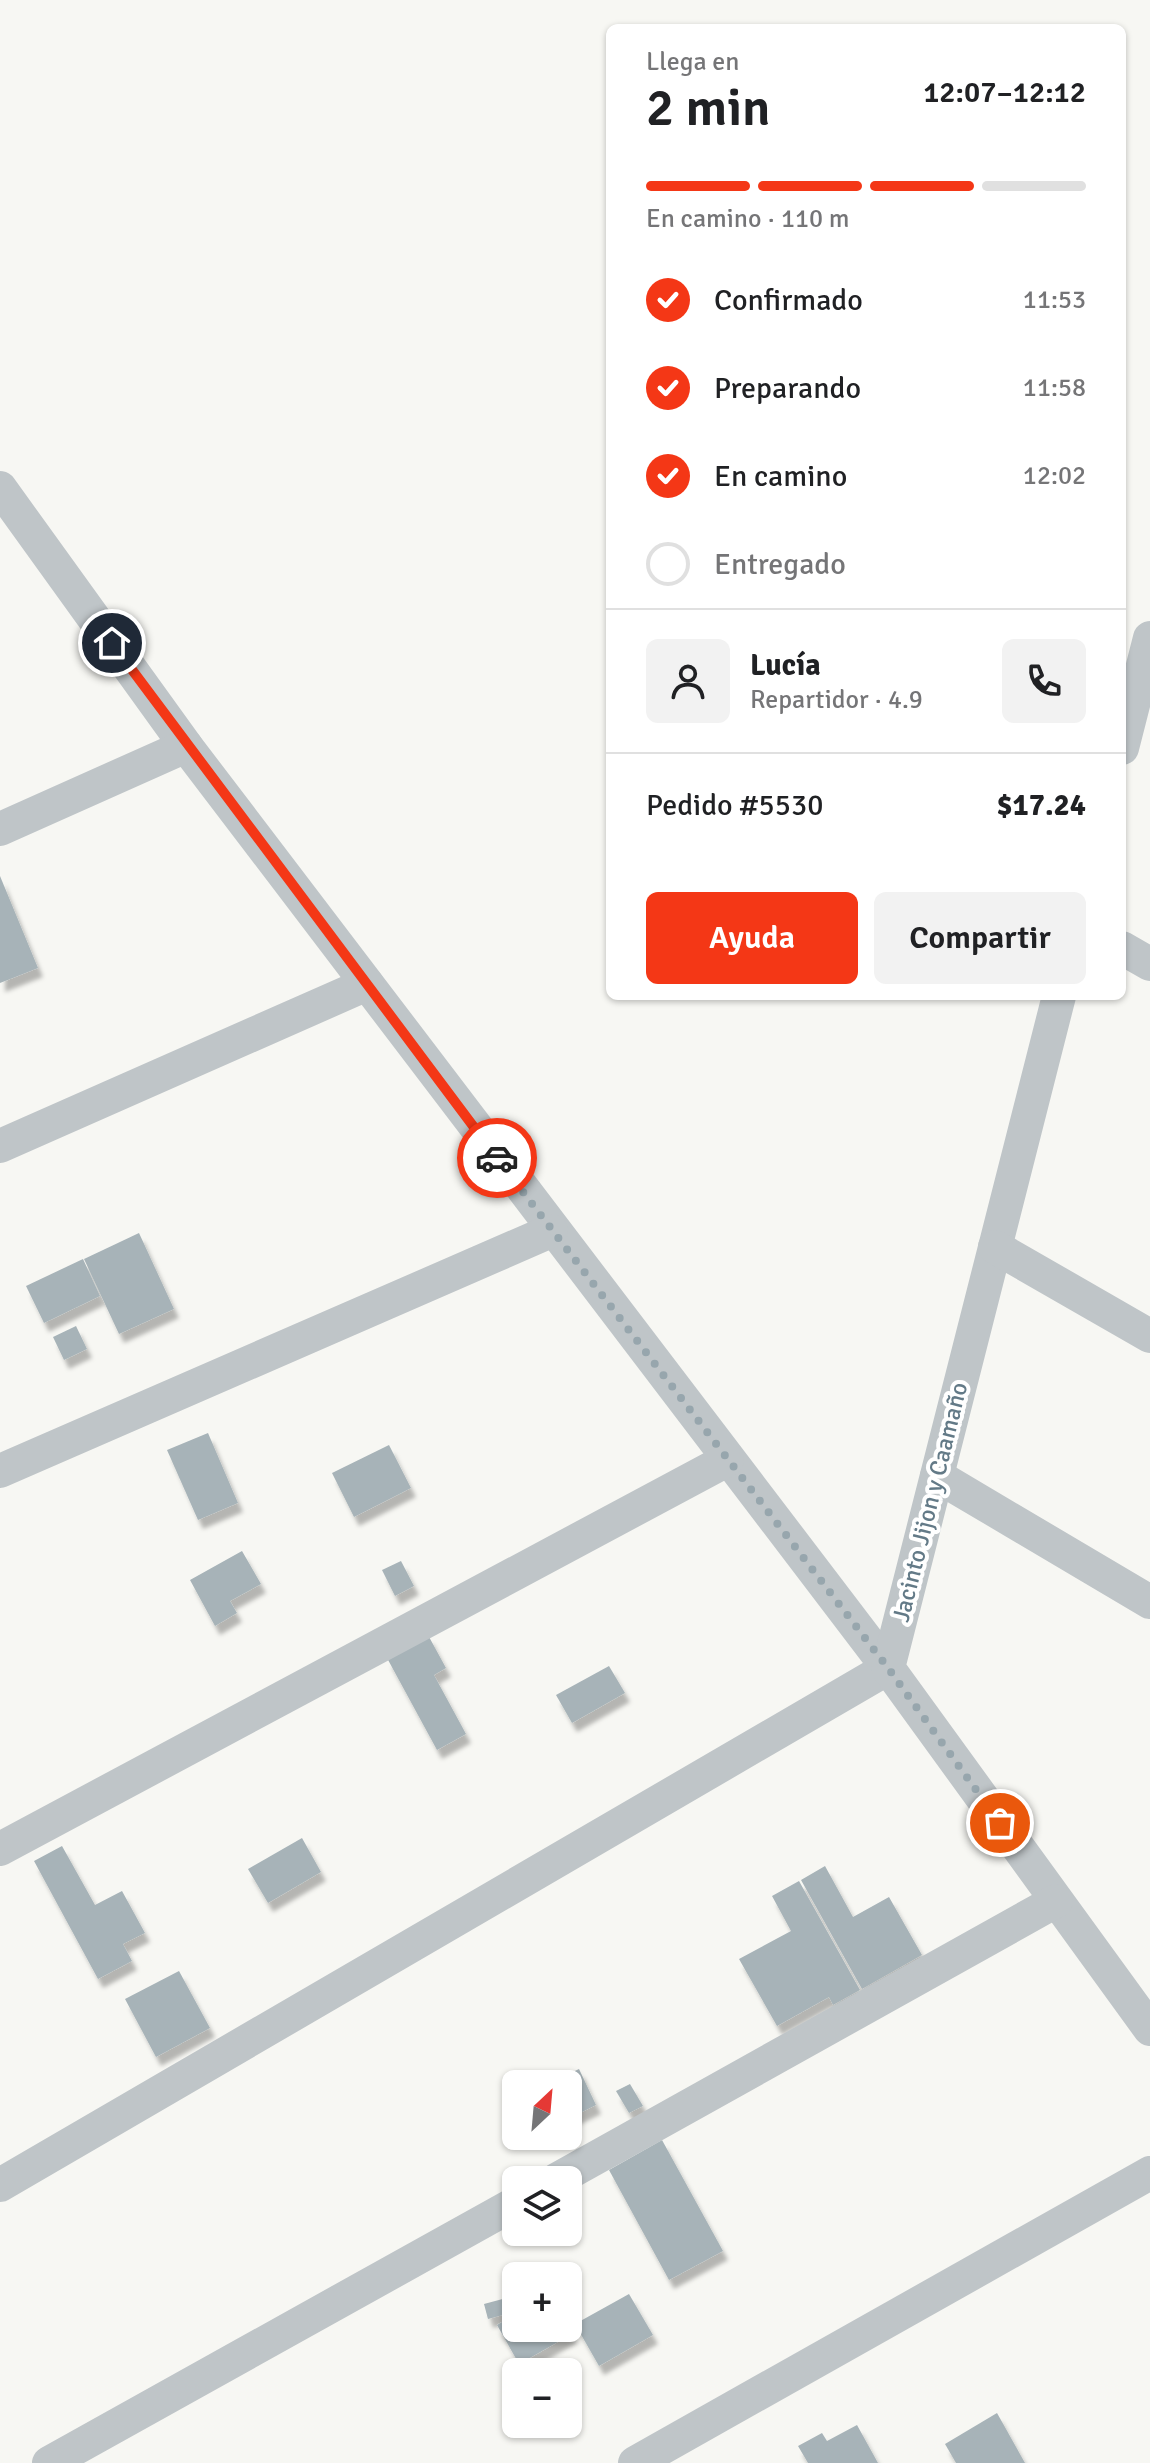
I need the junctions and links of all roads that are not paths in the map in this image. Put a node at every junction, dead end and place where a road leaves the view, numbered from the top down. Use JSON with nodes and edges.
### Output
{"nodes":[{"id":1,"x":0,"y":488,"type":"edge"},
{"id":2,"x":1150,"y":638,"type":"edge"},
{"id":3,"x":1126,"y":732,"type":"edge"},
{"id":4,"x":186,"y":746,"type":"junction"},
{"id":5,"x":0,"y":829,"type":"edge"},
{"id":6,"x":1126,"y":950,"type":"edge"},
{"id":7,"x":1150,"y":964,"type":"edge"},
{"id":8,"x":367,"y":984,"type":"junction"},
{"id":9,"x":1058,"y":1000,"type":"edge"},
{"id":10,"x":0,"y":1146,"type":"edge"},
{"id":11,"x":551,"y":1231,"type":"junction"},
{"id":12,"x":995,"y":1247,"type":"junction"},
{"id":13,"x":1150,"y":1336,"type":"edge"},
{"id":14,"x":727,"y":1460,"type":"junction"},
{"id":15,"x":0,"y":1471,"type":"edge"},
{"id":16,"x":937,"y":1476,"type":"junction"},
{"id":17,"x":1150,"y":1602,"type":"edge"},
{"id":18,"x":888,"y":1668,"type":"junction"},
{"id":19,"x":0,"y":1849,"type":"edge"},
{"id":20,"x":1056,"y":1901,"type":"junction"},
{"id":21,"x":1150,"y":2029,"type":"edge"},
{"id":22,"x":581,"y":2166,"type":"edge"},
{"id":23,"x":1150,"y":2173,"type":"edge"},
{"id":24,"x":0,"y":2185,"type":"edge"},
{"id":25,"x":502,"y":2211,"type":"edge"},
{"id":26,"x":49,"y":2463,"type":"edge"},
{"id":27,"x":635,"y":2463,"type":"edge"}],
"edges":[{"from":1,"to":4,"type":"street"},
{"from":2,"to":3,"type":"street"},
{"from":4,"to":5,"type":"street"},
{"from":4,"to":8,"type":"street"},
{"from":6,"to":7,"type":"street"},
{"from":8,"to":10,"type":"street"},
{"from":8,"to":11,"type":"street"},
{"from":9,"to":12,"type":"street","name":"Jacinto Jijon y Caamaño"},
{"from":11,"to":14,"type":"street"},
{"from":11,"to":15,"type":"street"},
{"from":12,"to":13,"type":"street"},
{"from":12,"to":16,"type":"street","name":"Jacinto Jijon y Caamaño"},
{"from":14,"to":18,"type":"street"},
{"from":14,"to":19,"type":"street"},
{"from":16,"to":17,"type":"street"},
{"from":16,"to":18,"type":"street","name":"Jacinto Jijon y Caamaño"},
{"from":18,"to":20,"type":"street"},
{"from":18,"to":24,"type":"street"},
{"from":20,"to":21,"type":"street"},
{"from":20,"to":22,"type":"street"},
{"from":23,"to":27,"type":"street"},
{"from":25,"to":26,"type":"street"}]}
